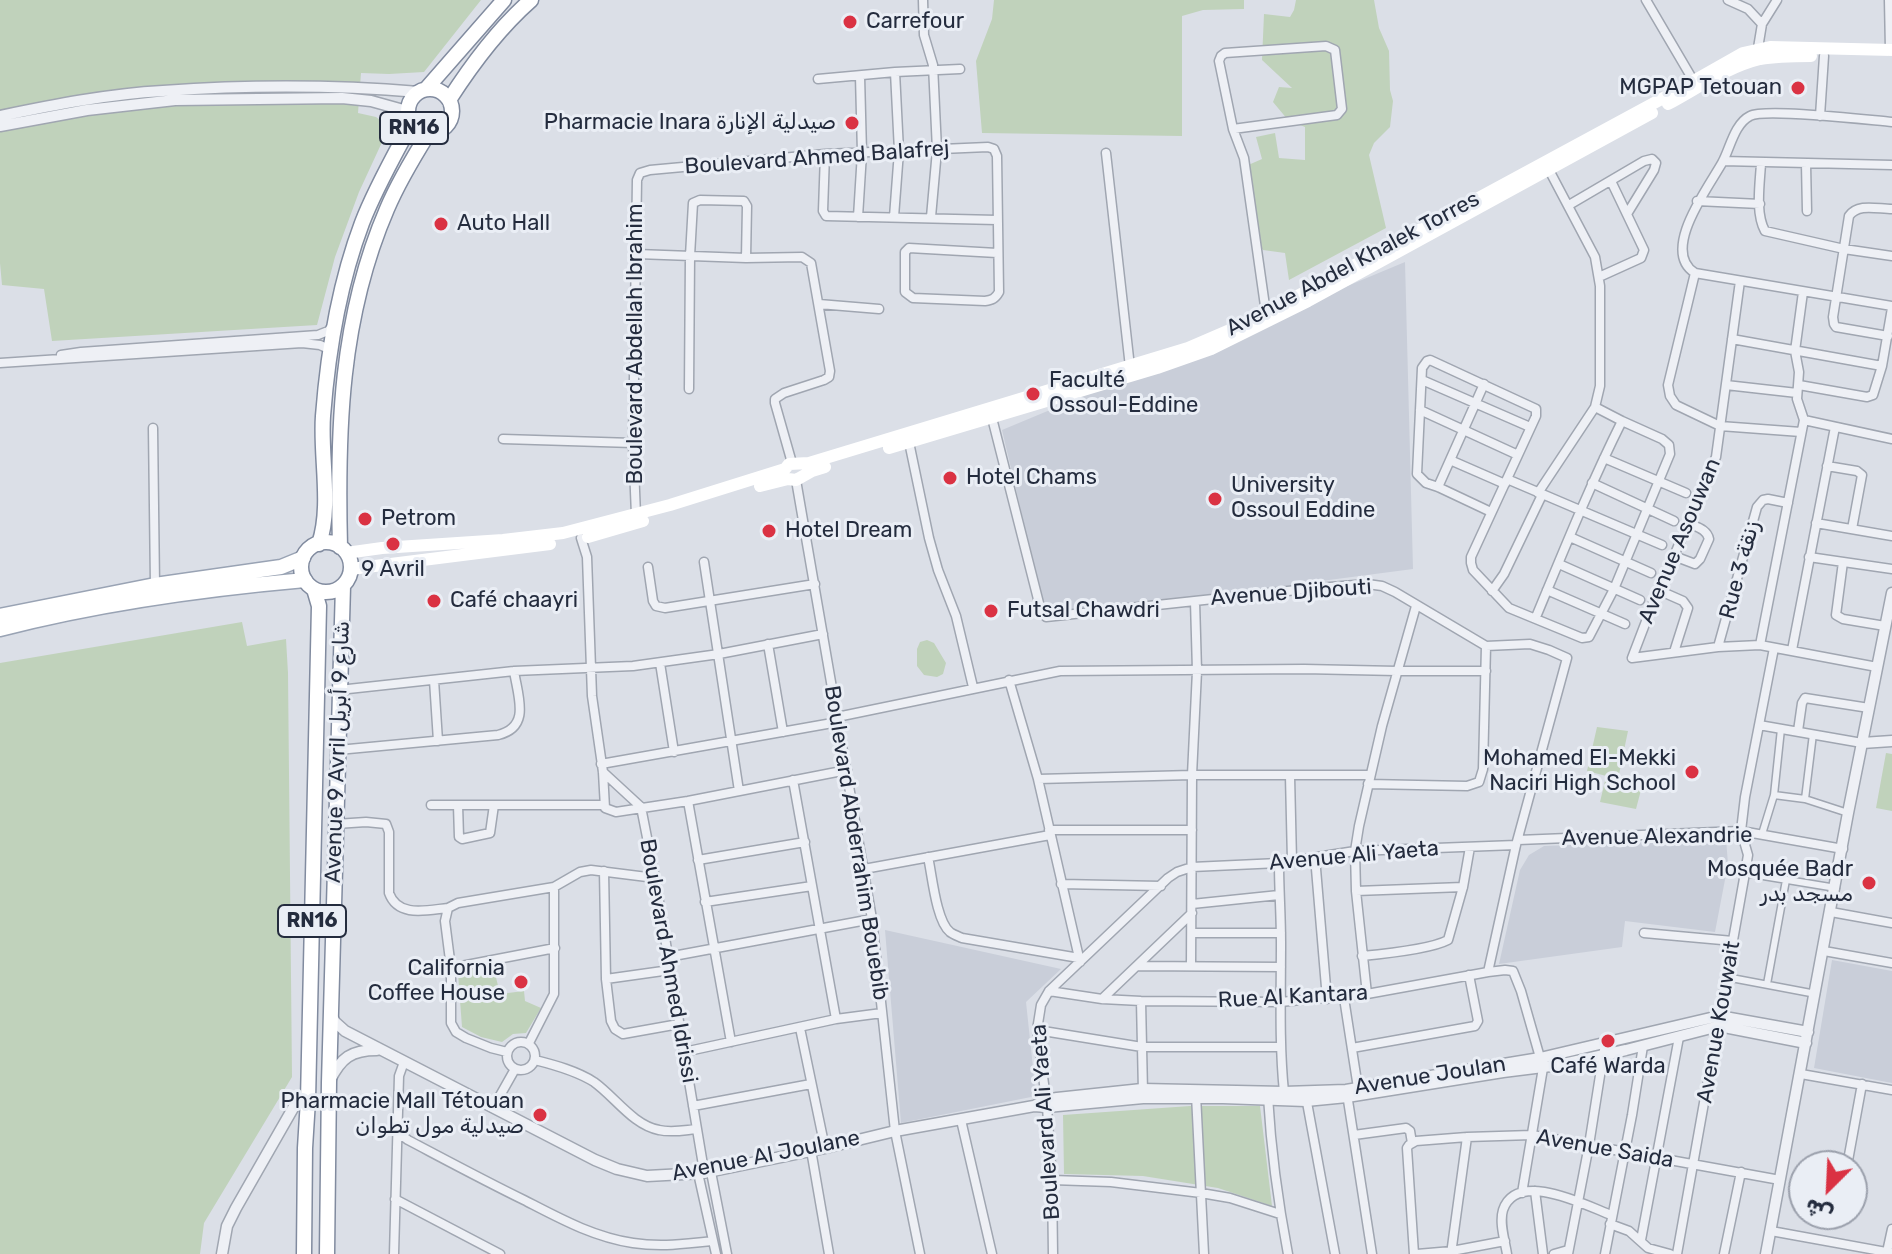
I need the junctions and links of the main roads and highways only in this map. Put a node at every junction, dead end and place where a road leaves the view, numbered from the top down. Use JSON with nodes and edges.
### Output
{"nodes":[{"id":1,"x":504,"y":0,"type":"edge"},
{"id":2,"x":531,"y":0,"type":"edge"},
{"id":3,"x":1891,"y":53,"type":"edge"},
{"id":4,"x":1757,"y":54,"type":"junction"},
{"id":5,"x":423,"y":90,"type":"junction"},
{"id":6,"x":449,"y":100,"type":"junction"},
{"id":7,"x":409,"y":117,"type":"junction"},
{"id":8,"x":428,"y":134,"type":"junction"},
{"id":9,"x":1546,"y":166,"type":"junction"},
{"id":10,"x":990,"y":414,"type":"junction"},
{"id":11,"x":793,"y":472,"type":"junction"},
{"id":12,"x":319,"y":544,"type":"junction"},
{"id":13,"x":343,"y":550,"type":"junction"},
{"id":14,"x":303,"y":558,"type":"junction"},
{"id":15,"x":351,"y":569,"type":"junction"},
{"id":16,"x":310,"y":584,"type":"junction"},
{"id":17,"x":343,"y":586,"type":"junction"},
{"id":18,"x":0,"y":616,"type":"edge"},
{"id":19,"x":0,"y":629,"type":"edge"},
{"id":20,"x":304,"y":1254,"type":"edge"},
{"id":21,"x":327,"y":1254,"type":"edge"}],
"edges":[{"from":1,"to":5,"type":"main road","number":"RN16"},
{"from":2,"to":6,"type":"main road","number":"RN16"},
{"from":3,"to":4,"type":"main road","name":"Avenue Abdel Khalek Torres"},
{"from":3,"to":4,"type":"main road","name":"Avenue Abdel Khalek Torres"},
{"from":4,"to":9,"type":"main road","name":"Avenue Abdel Khalek Torres"},
{"from":4,"to":9,"type":"main road","name":"Avenue Abdel Khalek Torres"},
{"from":5,"to":6,"type":"main road","number":"RN16"},
{"from":5,"to":7,"type":"main road","number":"RN16"},
{"from":6,"to":8,"type":"main road","number":"RN16"},
{"from":7,"to":8,"type":"main road","number":"RN16"},
{"from":7,"to":12,"type":"main road","number":"RN16"},
{"from":8,"to":13,"type":"main road","number":"RN16"},
{"from":9,"to":10,"type":"main road","name":"Avenue Abdel Khalek Torres"},
{"from":9,"to":10,"type":"main road","name":"Avenue Abdel Khalek Torres"},
{"from":10,"to":11,"type":"main road","name":"Avenue Abdel Khalek Torres"},
{"from":10,"to":11,"type":"main road","name":"Avenue Abdel Khalek Torres"},
{"from":11,"to":13,"type":"main road","name":"Avenue Abdel Khalek Torres"},
{"from":11,"to":15,"type":"main road","name":"Avenue Abdel Khalek Torres"},
{"from":12,"to":13,"type":"main road"},
{"from":12,"to":14,"type":"main road"},
{"from":13,"to":15,"type":"main road","number":"RN16"},
{"from":14,"to":16,"type":"main road","number":"RN16"},
{"from":14,"to":18,"type":"main road"},
{"from":15,"to":17,"type":"main road","number":"RN16"},
{"from":16,"to":17,"type":"main road"},
{"from":16,"to":19,"type":"main road"},
{"from":16,"to":20,"type":"main road","name":"Avenue 9 Avril شارع 9 أبريل","number":"RN16"},
{"from":17,"to":21,"type":"main road","name":"Avenue 9 Avril شارع 9 أبريل","number":"RN16"}]}
